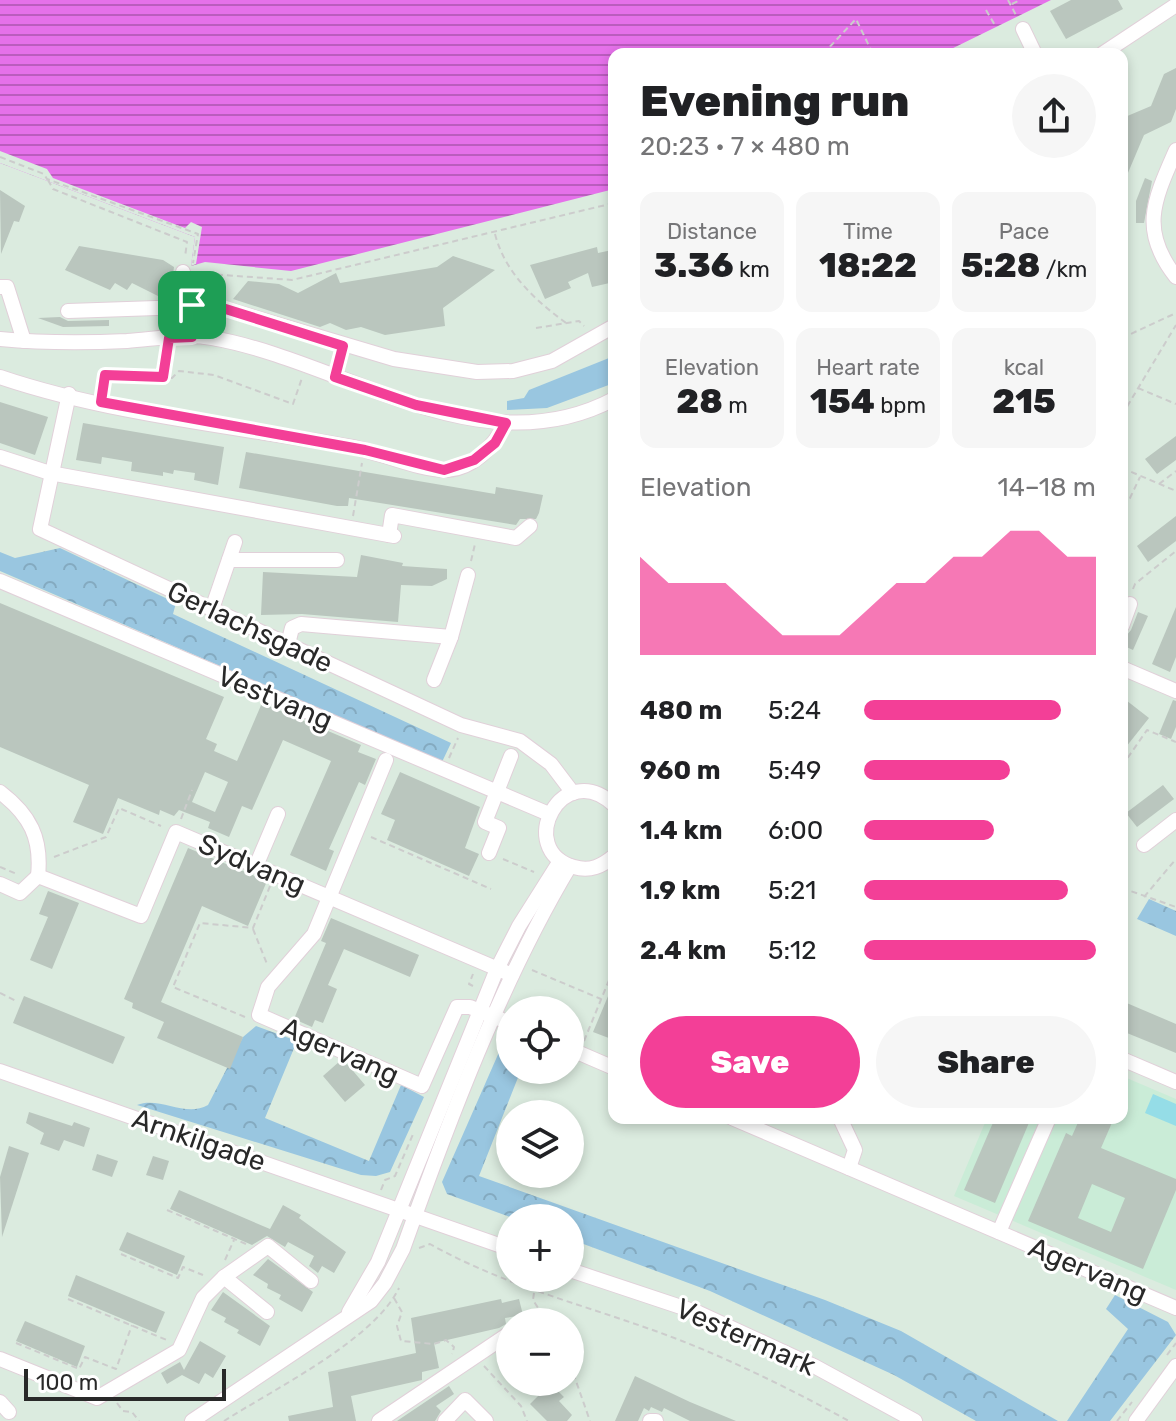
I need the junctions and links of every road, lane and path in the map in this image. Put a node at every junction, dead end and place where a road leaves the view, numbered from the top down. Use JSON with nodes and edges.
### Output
{"nodes":[{"id":1,"x":1008,"y":0,"type":"edge"},
{"id":2,"x":1020,"y":0,"type":"edge"},
{"id":3,"x":1011,"y":5,"type":"junction"},
{"id":4,"x":1176,"y":5,"type":"edge"},
{"id":5,"x":986,"y":10,"type":"dead end"},
{"id":6,"x":1020,"y":24,"type":"joint"},
{"id":7,"x":996,"y":27,"type":"dead end"},
{"id":8,"x":829,"y":48,"type":"edge"},
{"id":9,"x":870,"y":48,"type":"edge"},
{"id":10,"x":1032,"y":48,"type":"edge"},
{"id":11,"x":1109,"y":48,"type":"edge"},
{"id":12,"x":1176,"y":150,"type":"edge"},
{"id":13,"x":0,"y":157,"type":"edge"},
{"id":14,"x":47,"y":179,"type":"junction"},
{"id":15,"x":608,"y":205,"type":"edge"},
{"id":16,"x":495,"y":233,"type":"junction"},
{"id":17,"x":183,"y":272,"type":"joint"},
{"id":18,"x":1176,"y":277,"type":"edge"},
{"id":19,"x":0,"y":287,"type":"edge"},
{"id":20,"x":192,"y":305,"type":"junction"},
{"id":21,"x":68,"y":311,"type":"dead end"},
{"id":22,"x":1176,"y":313,"type":"edge"},
{"id":23,"x":566,"y":323,"type":"junction"},
{"id":24,"x":1176,"y":325,"type":"edge"},
{"id":25,"x":536,"y":328,"type":"dead end"},
{"id":26,"x":608,"y":330,"type":"edge"},
{"id":27,"x":1128,"y":335,"type":"edge"},
{"id":28,"x":192,"y":337,"type":"junction"},
{"id":29,"x":169,"y":338,"type":"junction"},
{"id":30,"x":0,"y":339,"type":"edge"},
{"id":31,"x":593,"y":339,"type":"junction"},
{"id":32,"x":24,"y":341,"type":"junction"},
{"id":33,"x":343,"y":346,"type":"junction"},
{"id":34,"x":305,"y":367,"type":"junction"},
{"id":35,"x":0,"y":377,"type":"edge"},
{"id":36,"x":163,"y":377,"type":"junction"},
{"id":37,"x":335,"y":377,"type":"junction"},
{"id":38,"x":1137,"y":388,"type":"junction"},
{"id":39,"x":69,"y":394,"type":"junction"},
{"id":40,"x":101,"y":402,"type":"junction"},
{"id":41,"x":608,"y":402,"type":"edge"},
{"id":42,"x":1128,"y":404,"type":"edge"},
{"id":43,"x":1176,"y":404,"type":"edge"},
{"id":44,"x":506,"y":423,"type":"junction"},
{"id":45,"x":0,"y":457,"type":"edge"},
{"id":46,"x":362,"y":463,"type":"dead end"},
{"id":47,"x":1128,"y":471,"type":"edge"},
{"id":48,"x":1176,"y":471,"type":"edge"},
{"id":49,"x":50,"y":473,"type":"junction"},
{"id":50,"x":1141,"y":476,"type":"junction"},
{"id":51,"x":1159,"y":484,"type":"junction"},
{"id":52,"x":1176,"y":491,"type":"edge"},
{"id":53,"x":1128,"y":500,"type":"edge"},
{"id":54,"x":530,"y":526,"type":"dead end"},
{"id":55,"x":351,"y":528,"type":"junction"},
{"id":56,"x":478,"y":531,"type":"junction"},
{"id":57,"x":235,"y":542,"type":"dead end"},
{"id":58,"x":1176,"y":551,"type":"edge"},
{"id":59,"x":229,"y":560,"type":"junction"},
{"id":60,"x":337,"y":560,"type":"dead end"},
{"id":61,"x":468,"y":575,"type":"joint"},
{"id":62,"x":0,"y":581,"type":"edge"},
{"id":63,"x":1130,"y":604,"type":"joint"},
{"id":64,"x":212,"y":609,"type":"junction"},
{"id":65,"x":1128,"y":610,"type":"edge"},
{"id":66,"x":451,"y":637,"type":"junction"},
{"id":67,"x":288,"y":644,"type":"junction"},
{"id":68,"x":1128,"y":671,"type":"edge"},
{"id":69,"x":434,"y":680,"type":"dead end"},
{"id":70,"x":1176,"y":691,"type":"edge"},
{"id":71,"x":464,"y":726,"type":"junction"},
{"id":72,"x":1176,"y":742,"type":"edge"},
{"id":73,"x":511,"y":756,"type":"dead end"},
{"id":74,"x":1128,"y":757,"type":"edge"},
{"id":75,"x":386,"y":760,"type":"dead end"},
{"id":76,"x":444,"y":769,"type":"junction"},
{"id":77,"x":192,"y":790,"type":"dead end"},
{"id":78,"x":496,"y":791,"type":"junction"},
{"id":79,"x":0,"y":792,"type":"edge"},
{"id":80,"x":573,"y":793,"type":"junction"},
{"id":81,"x":608,"y":795,"type":"edge"},
{"id":82,"x":278,"y":814,"type":"dead end"},
{"id":83,"x":549,"y":814,"type":"junction"},
{"id":84,"x":1176,"y":820,"type":"edge"},
{"id":85,"x":176,"y":832,"type":"junction"},
{"id":86,"x":376,"y":839,"type":"dead end"},
{"id":87,"x":1144,"y":845,"type":"dead end"},
{"id":88,"x":494,"y":855,"type":"joint"},
{"id":89,"x":40,"y":857,"type":"junction"},
{"id":90,"x":1176,"y":859,"type":"edge"},
{"id":91,"x":608,"y":860,"type":"edge"},
{"id":92,"x":515,"y":864,"type":"dead end"},
{"id":93,"x":565,"y":864,"type":"junction"},
{"id":94,"x":256,"y":866,"type":"junction"},
{"id":95,"x":0,"y":867,"type":"edge"},
{"id":96,"x":275,"y":874,"type":"junction"},
{"id":97,"x":36,"y":878,"type":"junction"},
{"id":98,"x":0,"y":884,"type":"edge"},
{"id":99,"x":491,"y":889,"type":"dead end"},
{"id":100,"x":1128,"y":890,"type":"edge"},
{"id":101,"x":1144,"y":897,"type":"junction"},
{"id":102,"x":330,"y":898,"type":"junction"},
{"id":103,"x":1176,"y":907,"type":"edge"},
{"id":104,"x":253,"y":928,"type":"junction"},
{"id":105,"x":497,"y":969,"type":"junction"},
{"id":106,"x":512,"y":975,"type":"junction"},
{"id":107,"x":608,"y":980,"type":"edge"},
{"id":108,"x":273,"y":981,"type":"junction"},
{"id":109,"x":0,"y":993,"type":"edge"},
{"id":110,"x":16,"y":1001,"type":"dead end"},
{"id":111,"x":479,"y":1011,"type":"junction"},
{"id":112,"x":259,"y":1015,"type":"junction"},
{"id":113,"x":495,"y":1017,"type":"junction"},
{"id":114,"x":584,"y":1030,"type":"edge"},
{"id":115,"x":584,"y":1055,"type":"edge"},
{"id":116,"x":1128,"y":1062,"type":"edge"},
{"id":117,"x":608,"y":1065,"type":"edge"},
{"id":118,"x":1,"y":1074,"type":"edge"},
{"id":119,"x":1176,"y":1082,"type":"edge"},
{"id":120,"x":746,"y":1124,"type":"edge"},
{"id":121,"x":843,"y":1124,"type":"edge"},
{"id":122,"x":1046,"y":1124,"type":"edge"},
{"id":123,"x":849,"y":1168,"type":"junction"},
{"id":124,"x":167,"y":1210,"type":"dead end"},
{"id":125,"x":397,"y":1211,"type":"junction"},
{"id":126,"x":414,"y":1217,"type":"junction"},
{"id":127,"x":999,"y":1232,"type":"junction"},
{"id":128,"x":405,"y":1244,"type":"junction"},
{"id":129,"x":496,"y":1244,"type":"edge"},
{"id":130,"x":262,"y":1250,"type":"junction"},
{"id":131,"x":121,"y":1254,"type":"dead end"},
{"id":132,"x":584,"y":1275,"type":"edge"},
{"id":133,"x":204,"y":1276,"type":"dead end"},
{"id":134,"x":224,"y":1277,"type":"junction"},
{"id":135,"x":496,"y":1277,"type":"edge"},
{"id":136,"x":311,"y":1281,"type":"dead end"},
{"id":137,"x":534,"y":1292,"type":"joint"},
{"id":138,"x":394,"y":1298,"type":"dead end"},
{"id":139,"x":68,"y":1299,"type":"dead end"},
{"id":140,"x":538,"y":1308,"type":"edge"},
{"id":141,"x":1176,"y":1308,"type":"edge"},
{"id":142,"x":267,"y":1312,"type":"dead end"},
{"id":143,"x":347,"y":1316,"type":"junction"},
{"id":144,"x":132,"y":1325,"type":"junction"},
{"id":145,"x":496,"y":1342,"type":"edge"},
{"id":146,"x":16,"y":1343,"type":"dead end"},
{"id":147,"x":181,"y":1346,"type":"junction"},
{"id":148,"x":475,"y":1356,"type":"junction"},
{"id":149,"x":0,"y":1359,"type":"edge"},
{"id":150,"x":1176,"y":1366,"type":"edge"},
{"id":151,"x":446,"y":1376,"type":"junction"},
{"id":152,"x":109,"y":1393,"type":"junction"},
{"id":153,"x":581,"y":1396,"type":"edge"},
{"id":154,"x":139,"y":1421,"type":"edge"},
{"id":155,"x":192,"y":1421,"type":"edge"},
{"id":156,"x":379,"y":1421,"type":"edge"},
{"id":157,"x":445,"y":1421,"type":"edge"},
{"id":158,"x":486,"y":1421,"type":"edge"},
{"id":159,"x":527,"y":1421,"type":"edge"},
{"id":160,"x":590,"y":1421,"type":"edge"},
{"id":161,"x":849,"y":1421,"type":"edge"},
{"id":162,"x":915,"y":1421,"type":"edge"},
{"id":163,"x":1136,"y":1421,"type":"edge"}],
"edges":[{"from":1,"to":3,"type":"path"},
{"from":2,"to":3,"type":"path"},
{"from":3,"to":6,"type":"path"},
{"from":4,"to":11,"type":"street"},
{"from":5,"to":7,"type":"path"},
{"from":6,"to":10,"type":"street"},
{"from":8,"to":9,"type":"path"},
{"from":12,"to":18,"type":"street"},
{"from":13,"to":14,"type":"path"},
{"from":14,"to":16,"type":"path"},
{"from":14,"to":17,"type":"path"},
{"from":15,"to":16,"type":"path"},
{"from":16,"to":23,"type":"path"},
{"from":17,"to":20,"type":"street"},
{"from":19,"to":32,"type":"street"},
{"from":20,"to":21,"type":"street"},
{"from":20,"to":28,"type":"street"},
{"from":20,"to":33,"type":"street"},
{"from":22,"to":27,"type":"path"},
{"from":23,"to":25,"type":"path"},
{"from":23,"to":31,"type":"path"},
{"from":24,"to":38,"type":"path"},
{"from":26,"to":31,"type":"street"},
{"from":28,"to":29,"type":"street"},
{"from":28,"to":34,"type":"street"},
{"from":29,"to":32,"type":"street"},
{"from":29,"to":36,"type":"path"},
{"from":30,"to":32,"type":"street"},
{"from":31,"to":33,"type":"street"},
{"from":33,"to":37,"type":"street"},
{"from":34,"to":36,"type":"path"},
{"from":34,"to":37,"type":"street"},
{"from":35,"to":39,"type":"street"},
{"from":36,"to":40,"type":"path"},
{"from":37,"to":44,"type":"street"},
{"from":38,"to":42,"type":"path"},
{"from":38,"to":43,"type":"path"},
{"from":39,"to":40,"type":"street"},
{"from":39,"to":49,"type":"street","name":"Gerlachsgade"},
{"from":40,"to":44,"type":"street"},
{"from":41,"to":44,"type":"street"},
{"from":45,"to":49,"type":"street"},
{"from":46,"to":55,"type":"path"},
{"from":47,"to":50,"type":"path"},
{"from":48,"to":51,"type":"path"},
{"from":49,"to":55,"type":"street"},
{"from":49,"to":64,"type":"street","name":"Gerlachsgade"},
{"from":50,"to":51,"type":"path"},
{"from":50,"to":53,"type":"path"},
{"from":51,"to":52,"type":"path"},
{"from":54,"to":56,"type":"street"},
{"from":55,"to":56,"type":"street"},
{"from":56,"to":61,"type":"path"},
{"from":57,"to":59,"type":"street"},
{"from":58,"to":63,"type":"path"},
{"from":59,"to":60,"type":"street"},
{"from":59,"to":64,"type":"street"},
{"from":61,"to":66,"type":"street"},
{"from":62,"to":76,"type":"street","name":"Vestvang"},
{"from":63,"to":65,"type":"street"},
{"from":64,"to":67,"type":"street","name":"Gerlachsgade"},
{"from":66,"to":67,"type":"street"},
{"from":66,"to":69,"type":"street"},
{"from":67,"to":71,"type":"street","name":"Gerlachsgade"},
{"from":68,"to":70,"type":"street"},
{"from":71,"to":76,"type":"path"},
{"from":71,"to":80,"type":"street","name":"Gerlachsgade"},
{"from":72,"to":74,"type":"path"},
{"from":73,"to":78,"type":"street"},
{"from":75,"to":102,"type":"street","name":"Agervang"},
{"from":76,"to":78,"type":"street","name":"Vestvang"},
{"from":77,"to":85,"type":"path"},
{"from":78,"to":83,"type":"street","name":"Vestvang"},
{"from":78,"to":88,"type":"street"},
{"from":79,"to":89,"type":"street"},
{"from":80,"to":81,"type":"street"},
{"from":80,"to":83,"type":"street"},
{"from":82,"to":94,"type":"street"},
{"from":83,"to":93,"type":"street"},
{"from":84,"to":87,"type":"street"},
{"from":85,"to":89,"type":"path"},
{"from":85,"to":94,"type":"street","name":"Sydvang"},
{"from":85,"to":97,"type":"street","name":"Sydvang"},
{"from":86,"to":99,"type":"path"},
{"from":88,"to":92,"type":"path"},
{"from":89,"to":97,"type":"street"},
{"from":90,"to":101,"type":"path"},
{"from":91,"to":93,"type":"street"},
{"from":93,"to":105,"type":"street"},
{"from":93,"to":106,"type":"street"},
{"from":94,"to":96,"type":"street","name":"Sydvang"},
{"from":95,"to":97,"type":"path"},
{"from":96,"to":102,"type":"street","name":"Sydvang"},
{"from":96,"to":104,"type":"path"},
{"from":97,"to":98,"type":"street","name":"Sydvang"},
{"from":100,"to":101,"type":"path"},
{"from":101,"to":103,"type":"path"},
{"from":102,"to":105,"type":"street","name":"Sydvang"},
{"from":102,"to":108,"type":"street","name":"Agervang"},
{"from":104,"to":108,"type":"path"},
{"from":104,"to":112,"type":"path"},
{"from":105,"to":106,"type":"street","name":"Sydvang"},
{"from":105,"to":111,"type":"street"},
{"from":106,"to":113,"type":"street"},
{"from":107,"to":114,"type":"path"},
{"from":108,"to":112,"type":"street","name":"Agervang"},
{"from":109,"to":110,"type":"path"},
{"from":111,"to":112,"type":"street","name":"Agervang"},
{"from":111,"to":113,"type":"street"},
{"from":111,"to":125,"type":"street"},
{"from":113,"to":126,"type":"street"},
{"from":115,"to":117,"type":"street"},
{"from":116,"to":119,"type":"street"},
{"from":118,"to":125,"type":"street","name":"Arnkilgade"},
{"from":120,"to":123,"type":"street","name":"Agervang"},
{"from":121,"to":123,"type":"street"},
{"from":122,"to":127,"type":"street","name":"Agervang"},
{"from":123,"to":127,"type":"street","name":"Agervang"},
{"from":124,"to":130,"type":"path"},
{"from":125,"to":126,"type":"street"},
{"from":125,"to":143,"type":"street"},
{"from":126,"to":128,"type":"street"},
{"from":126,"to":129,"type":"street"},
{"from":127,"to":141,"type":"street","name":"Agervang"},
{"from":128,"to":135,"type":"path"},
{"from":128,"to":143,"type":"street"},
{"from":130,"to":134,"type":"street"},
{"from":130,"to":136,"type":"street"},
{"from":131,"to":133,"type":"path"},
{"from":132,"to":162,"type":"street","name":"Vestermark"},
{"from":134,"to":142,"type":"street"},
{"from":134,"to":147,"type":"street"},
{"from":137,"to":140,"type":"path"},
{"from":137,"to":161,"type":"path"},
{"from":138,"to":151,"type":"path"},
{"from":139,"to":144,"type":"path"},
{"from":143,"to":155,"type":"street"},
{"from":144,"to":146,"type":"path"},
{"from":144,"to":147,"type":"path"},
{"from":145,"to":148,"type":"street"},
{"from":147,"to":152,"type":"street"},
{"from":148,"to":151,"type":"street"},
{"from":148,"to":159,"type":"path"},
{"from":149,"to":152,"type":"street"},
{"from":150,"to":163,"type":"street"},
{"from":151,"to":156,"type":"street"},
{"from":152,"to":154,"type":"path"},
{"from":153,"to":160,"type":"path"},
{"from":157,"to":158,"type":"street"}]}
